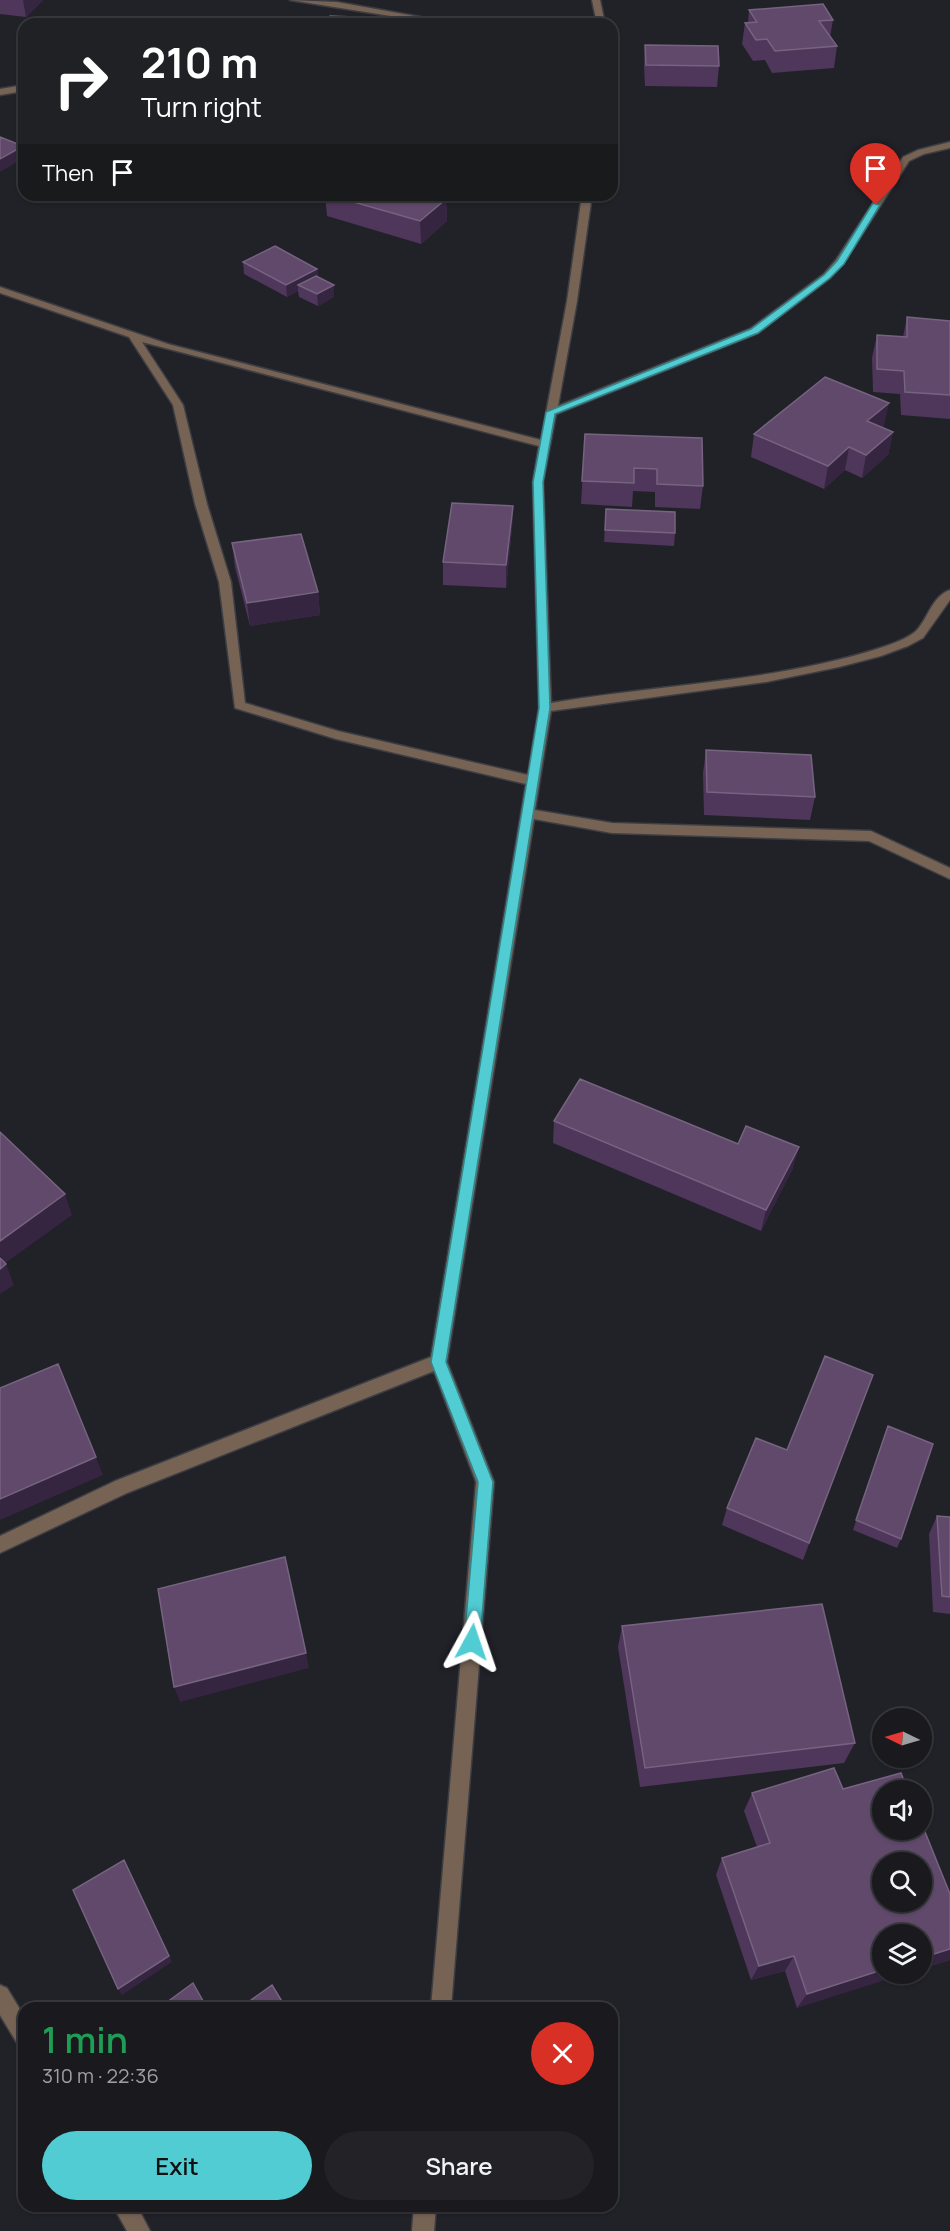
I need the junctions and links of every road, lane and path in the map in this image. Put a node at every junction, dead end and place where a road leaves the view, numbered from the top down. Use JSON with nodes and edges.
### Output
{"nodes":[{"id":1,"x":294,"y":0,"type":"edge"},
{"id":2,"x":596,"y":0,"type":"edge"},
{"id":3,"x":420,"y":18,"type":"edge"},
{"id":4,"x":600,"y":18,"type":"edge"},
{"id":5,"x":18,"y":89,"type":"edge"},
{"id":6,"x":0,"y":92,"type":"edge"},
{"id":7,"x":950,"y":146,"type":"edge"},
{"id":8,"x":586,"y":201,"type":"edge"},
{"id":9,"x":3,"y":293,"type":"edge"},
{"id":10,"x":133,"y":336,"type":"junction"},
{"id":11,"x":551,"y":412,"type":"junction"},
{"id":12,"x":545,"y":444,"type":"junction"},
{"id":13,"x":950,"y":594,"type":"edge"},
{"id":14,"x":545,"y":708,"type":"junction"},
{"id":15,"x":533,"y":781,"type":"junction"},
{"id":16,"x":528,"y":813,"type":"junction"},
{"id":17,"x":950,"y":874,"type":"edge"},
{"id":18,"x":439,"y":1362,"type":"junction"},
{"id":19,"x":0,"y":1545,"type":"edge"},
{"id":20,"x":0,"y":1995,"type":"edge"},
{"id":21,"x":442,"y":2002,"type":"edge"},
{"id":22,"x":18,"y":2026,"type":"edge"},
{"id":23,"x":128,"y":2212,"type":"edge"},
{"id":24,"x":425,"y":2212,"type":"edge"},
{"id":25,"x":139,"y":2231,"type":"edge"},
{"id":26,"x":423,"y":2231,"type":"edge"}],
"edges":[{"from":1,"to":3,"type":"street"},
{"from":2,"to":4,"type":"street"},
{"from":5,"to":6,"type":"street"},
{"from":7,"to":11,"type":"street"},
{"from":8,"to":11,"type":"street"},
{"from":9,"to":10,"type":"street"},
{"from":10,"to":12,"type":"street"},
{"from":10,"to":15,"type":"street"},
{"from":11,"to":12,"type":"street"},
{"from":12,"to":14,"type":"street"},
{"from":13,"to":14,"type":"street"},
{"from":14,"to":15,"type":"street"},
{"from":15,"to":16,"type":"street"},
{"from":16,"to":17,"type":"street"},
{"from":16,"to":18,"type":"street"},
{"from":18,"to":19,"type":"street"},
{"from":18,"to":21,"type":"street"},
{"from":20,"to":22,"type":"street"},
{"from":23,"to":25,"type":"street"},
{"from":24,"to":26,"type":"street"}]}
